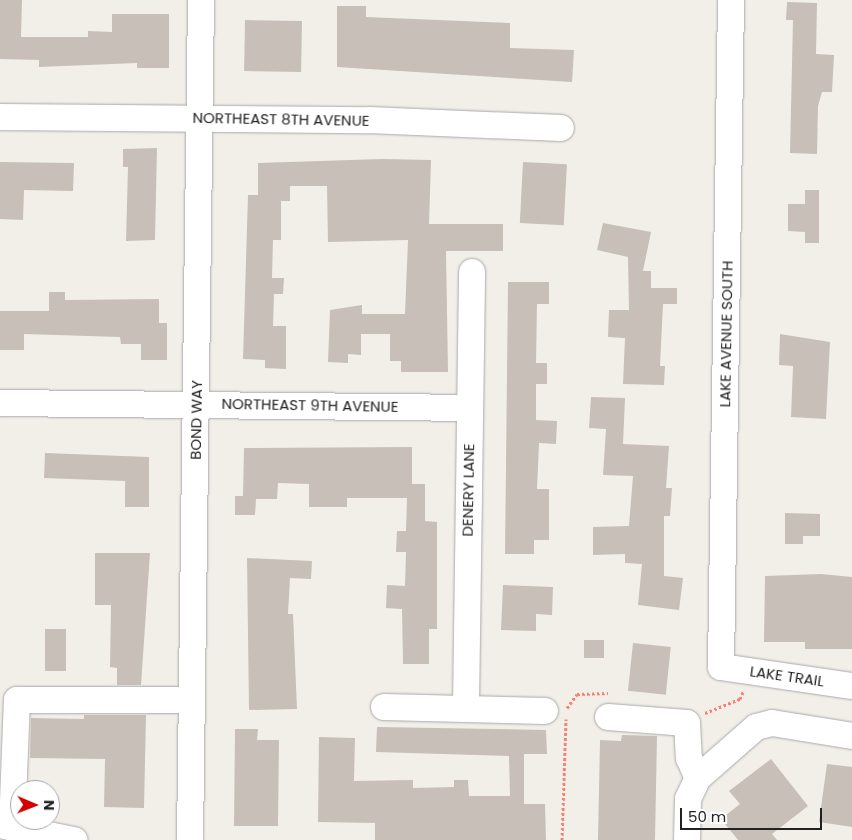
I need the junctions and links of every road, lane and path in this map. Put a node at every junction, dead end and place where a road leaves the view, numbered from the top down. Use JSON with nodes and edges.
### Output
{"nodes":[{"id":1,"x":201,"y":0,"type":"edge"},
{"id":2,"x":731,"y":0,"type":"edge"},
{"id":3,"x":0,"y":117,"type":"edge"},
{"id":4,"x":200,"y":118,"type":"junction"},
{"id":5,"x":561,"y":128,"type":"dead end"},
{"id":6,"x":472,"y":272,"type":"dead end"},
{"id":7,"x":0,"y":403,"type":"edge"},
{"id":8,"x":196,"y":404,"type":"junction"},
{"id":9,"x":469,"y":408,"type":"junction"},
{"id":10,"x":721,"y":667,"type":"joint"},
{"id":11,"x":852,"y":686,"type":"edge"},
{"id":12,"x":192,"y":700,"type":"junction"},
{"id":13,"x":384,"y":707,"type":"dead end"},
{"id":14,"x":466,"y":707,"type":"junction"},
{"id":15,"x":545,"y":711,"type":"dead end"},
{"id":16,"x":608,"y":717,"type":"dead end"},
{"id":17,"x":852,"y":736,"type":"edge"},
{"id":18,"x":698,"y":778,"type":"junction"},
{"id":19,"x":6,"y":827,"type":"edge"},
{"id":20,"x":74,"y":840,"type":"edge"},
{"id":21,"x":190,"y":840,"type":"edge"},
{"id":22,"x":687,"y":840,"type":"edge"}],
"edges":[{"from":1,"to":4,"type":"street","name":"BOND WAY"},
{"from":2,"to":10,"type":"street","name":"LAKE AVENUE SOUTH"},
{"from":3,"to":4,"type":"street","name":"NORTHEAST 8TH AVENUE"},
{"from":4,"to":5,"type":"street","name":"NORTHEAST 8TH AVENUE"},
{"from":4,"to":8,"type":"street","name":"BOND WAY"},
{"from":6,"to":9,"type":"street","name":"DENERY LANE"},
{"from":7,"to":8,"type":"street","name":"NORTHEAST 9TH AVENUE"},
{"from":8,"to":9,"type":"street","name":"NORTHEAST 9TH AVENUE"},
{"from":8,"to":12,"type":"street","name":"BOND WAY"},
{"from":9,"to":14,"type":"street","name":"DENERY LANE"},
{"from":10,"to":11,"type":"street","name":"LAKE TRAIL"},
{"from":12,"to":19,"type":"street"},
{"from":12,"to":21,"type":"street","name":"BOND WAY"},
{"from":13,"to":14,"type":"street"},
{"from":14,"to":15,"type":"street"},
{"from":16,"to":18,"type":"street"},
{"from":17,"to":18,"type":"street"},
{"from":18,"to":22,"type":"street"},
{"from":19,"to":20,"type":"street"}]}
